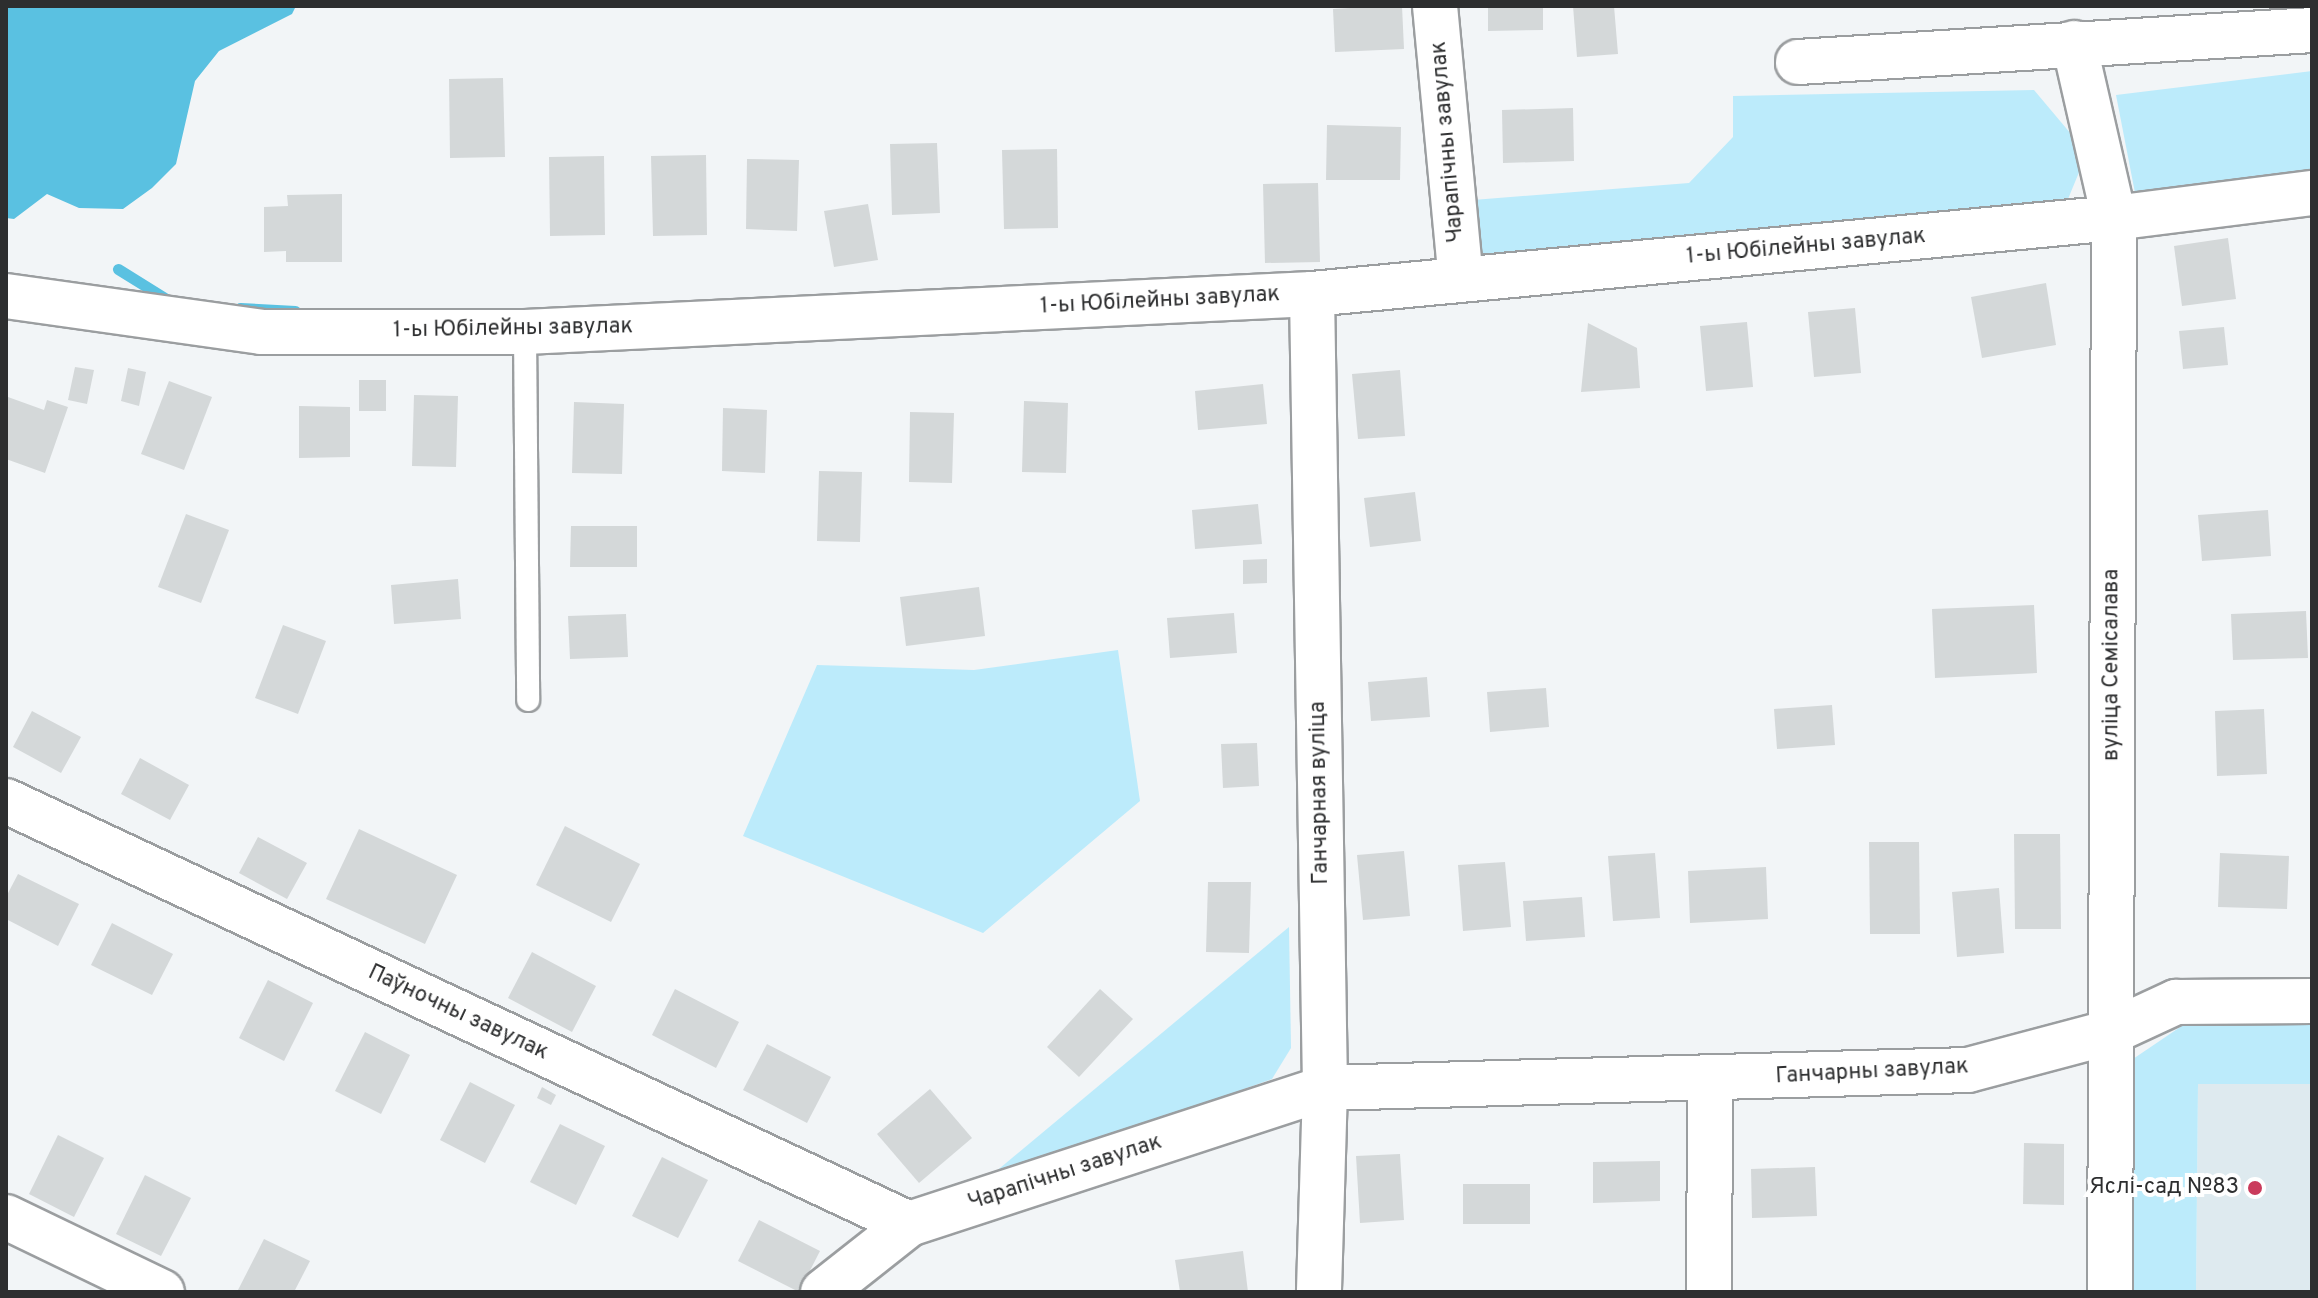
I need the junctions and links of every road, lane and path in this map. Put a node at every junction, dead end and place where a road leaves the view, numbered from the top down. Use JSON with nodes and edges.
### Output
{"nodes":[{"id":1,"x":1435,"y":6,"type":"edge"},
{"id":2,"x":2312,"y":30,"type":"edge"},
{"id":3,"x":2074,"y":43,"type":"junction"},
{"id":4,"x":1798,"y":62,"type":"dead end"},
{"id":5,"x":2312,"y":193,"type":"edge"},
{"id":6,"x":2114,"y":218,"type":"junction"},
{"id":7,"x":1461,"y":279,"type":"junction"},
{"id":8,"x":1312,"y":294,"type":"junction"},
{"id":9,"x":6,"y":296,"type":"edge"},
{"id":10,"x":525,"y":332,"type":"junction"},
{"id":11,"x":528,"y":700,"type":"dead end"},
{"id":12,"x":6,"y":801,"type":"edge"},
{"id":13,"x":2312,"y":1001,"type":"edge"},
{"id":14,"x":2111,"y":1032,"type":"junction"},
{"id":15,"x":1710,"y":1080,"type":"junction"},
{"id":16,"x":1325,"y":1088,"type":"junction"},
{"id":17,"x":6,"y":1217,"type":"edge"},
{"id":18,"x":909,"y":1224,"type":"junction"},
{"id":19,"x":162,"y":1292,"type":"edge"},
{"id":20,"x":823,"y":1292,"type":"edge"},
{"id":21,"x":1319,"y":1292,"type":"edge"},
{"id":22,"x":1709,"y":1292,"type":"edge"},
{"id":23,"x":2110,"y":1292,"type":"edge"}],
"edges":[{"from":1,"to":7,"type":"street","name":"Чарапічны завулак"},
{"from":2,"to":3,"type":"street"},
{"from":3,"to":4,"type":"street"},
{"from":3,"to":6,"type":"street","name":"вуліца Семісалава"},
{"from":5,"to":6,"type":"street","name":"1-ы Юбілейны завулак"},
{"from":6,"to":7,"type":"street","name":"1-ы Юбілейны завулак"},
{"from":6,"to":14,"type":"street","name":"вуліца Семісалава"},
{"from":7,"to":8,"type":"street","name":"1-ы Юбілейны завулак"},
{"from":8,"to":10,"type":"street","name":"1-ы Юбілейны завулак"},
{"from":8,"to":16,"type":"street","name":"Ганчарная вуліца"},
{"from":9,"to":10,"type":"street","name":"1-ы Юбілейны завулак"},
{"from":10,"to":11,"type":"lane"},
{"from":12,"to":18,"type":"street","name":"Паўночны завулак"},
{"from":13,"to":14,"type":"street","name":"Ганчарны завулак"},
{"from":14,"to":15,"type":"street","name":"Ганчарны завулак"},
{"from":14,"to":23,"type":"street","name":"вуліца Семісалава"},
{"from":15,"to":16,"type":"street","name":"Ганчарны завулак"},
{"from":15,"to":22,"type":"street"},
{"from":16,"to":18,"type":"street","name":"Чарапічны завулак"},
{"from":16,"to":21,"type":"street","name":"Ганчарная вуліца"},
{"from":17,"to":19,"type":"street"},
{"from":18,"to":20,"type":"street","name":"Чарапічны завулак"}]}
